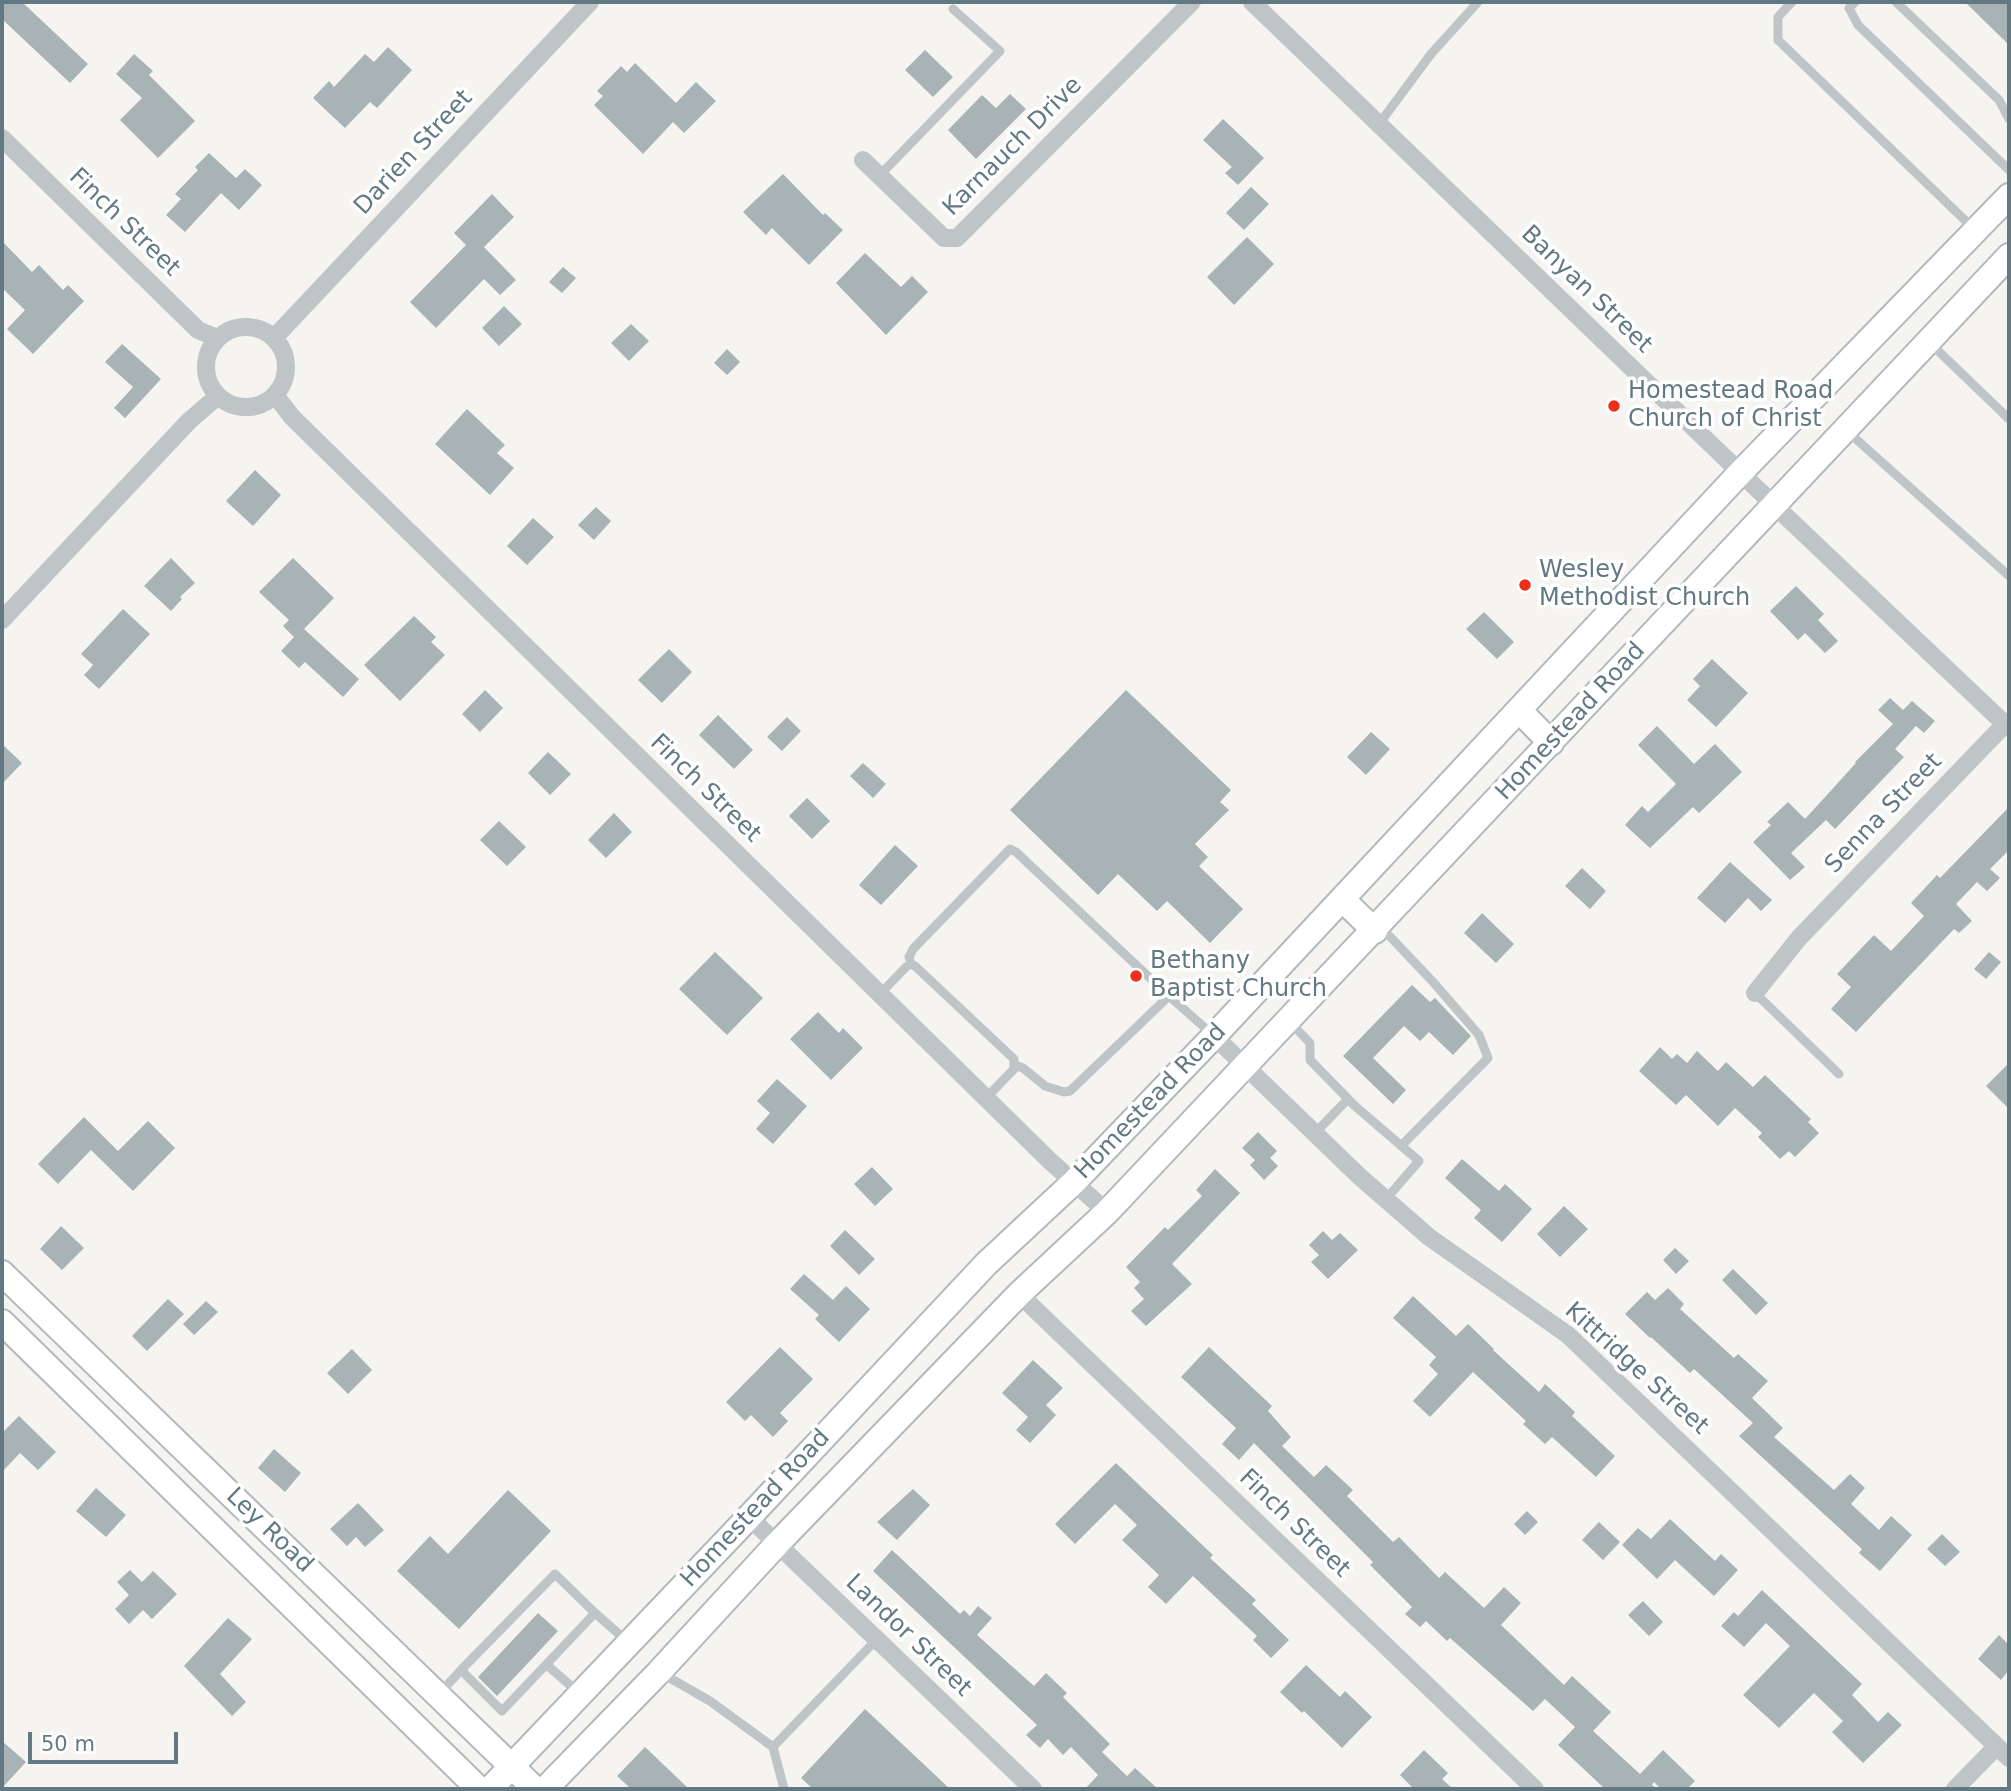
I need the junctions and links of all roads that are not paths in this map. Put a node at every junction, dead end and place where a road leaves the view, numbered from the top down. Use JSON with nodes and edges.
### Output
{"nodes":[{"id":1,"x":590,"y":2,"type":"edge"},
{"id":2,"x":1192,"y":2,"type":"edge"},
{"id":3,"x":1252,"y":2,"type":"edge"},
{"id":4,"x":1478,"y":2,"type":"edge"},
{"id":5,"x":1793,"y":2,"type":"edge"},
{"id":6,"x":1896,"y":2,"type":"edge"},
{"id":7,"x":1849,"y":4,"type":"edge"},
{"id":8,"x":953,"y":9,"type":"dead end"},
{"id":9,"x":2009,"y":119,"type":"edge"},
{"id":10,"x":1379,"y":124,"type":"junction"},
{"id":11,"x":2,"y":138,"type":"edge"},
{"id":12,"x":863,"y":160,"type":"dead end"},
{"id":13,"x":2009,"y":170,"type":"edge"},
{"id":14,"x":880,"y":175,"type":"junction"},
{"id":15,"x":2009,"y":195,"type":"edge"},
{"id":16,"x":1975,"y":230,"type":"junction"},
{"id":17,"x":2009,"y":256,"type":"edge"},
{"id":18,"x":217,"y":338,"type":"junction"},
{"id":19,"x":274,"y":338,"type":"junction"},
{"id":20,"x":1929,"y":341,"type":"junction"},
{"id":21,"x":275,"y":395,"type":"junction"},
{"id":22,"x":218,"y":396,"type":"junction"},
{"id":23,"x":2009,"y":419,"type":"edge"},
{"id":24,"x":1846,"y":430,"type":"junction"},
{"id":25,"x":1740,"y":473,"type":"junction"},
{"id":26,"x":1775,"y":506,"type":"junction"},
{"id":27,"x":2009,"y":576,"type":"edge"},
{"id":28,"x":2,"y":620,"type":"edge"},
{"id":29,"x":1519,"y":710,"type":"junction"},
{"id":30,"x":2007,"y":726,"type":"edge"},
{"id":31,"x":1551,"y":743,"type":"junction"},
{"id":32,"x":1343,"y":900,"type":"junction"},
{"id":33,"x":1377,"y":928,"type":"junction"},
{"id":34,"x":911,"y":964,"type":"junction"},
{"id":35,"x":1755,"y":993,"type":"joint"},
{"id":36,"x":880,"y":994,"type":"junction"},
{"id":37,"x":1169,"y":996,"type":"junction"},
{"id":38,"x":1289,"y":1021,"type":"junction"},
{"id":39,"x":1214,"y":1036,"type":"junction"},
{"id":40,"x":1015,"y":1065,"type":"junction"},
{"id":41,"x":1246,"y":1066,"type":"junction"},
{"id":42,"x":1839,"y":1074,"type":"dead end"},
{"id":43,"x":986,"y":1098,"type":"junction"},
{"id":44,"x":1348,"y":1099,"type":"junction"},
{"id":45,"x":1315,"y":1133,"type":"junction"},
{"id":46,"x":1401,"y":1146,"type":"junction"},
{"id":47,"x":1074,"y":1182,"type":"junction"},
{"id":48,"x":1386,"y":1199,"type":"junction"},
{"id":49,"x":1107,"y":1212,"type":"junction"},
{"id":50,"x":2,"y":1273,"type":"edge"},
{"id":51,"x":1019,"y":1294,"type":"junction"},
{"id":52,"x":46,"y":1316,"type":"junction"},
{"id":53,"x":2,"y":1322,"type":"edge"},
{"id":54,"x":21,"y":1340,"type":"junction"},
{"id":55,"x":213,"y":1477,"type":"junction"},
{"id":56,"x":185,"y":1501,"type":"junction"},
{"id":57,"x":750,"y":1517,"type":"junction"},
{"id":58,"x":777,"y":1544,"type":"junction"},
{"id":59,"x":595,"y":1613,"type":"junction"},
{"id":60,"x":877,"y":1639,"type":"junction"},
{"id":61,"x":629,"y":1643,"type":"junction"},
{"id":62,"x":547,"y":1665,"type":"junction"},
{"id":63,"x":461,"y":1670,"type":"junction"},
{"id":64,"x":659,"y":1672,"type":"junction"},
{"id":65,"x":439,"y":1695,"type":"junction"},
{"id":66,"x":580,"y":1695,"type":"junction"},
{"id":67,"x":773,"y":1747,"type":"junction"},
{"id":68,"x":2003,"y":1752,"type":"edge"},
{"id":69,"x":512,"y":1766,"type":"junction"},
{"id":70,"x":479,"y":1789,"type":"edge"},
{"id":71,"x":490,"y":1789,"type":"edge"},
{"id":72,"x":535,"y":1789,"type":"edge"},
{"id":73,"x":545,"y":1789,"type":"edge"},
{"id":74,"x":784,"y":1789,"type":"edge"},
{"id":75,"x":1033,"y":1789,"type":"edge"},
{"id":76,"x":1535,"y":1789,"type":"edge"},
{"id":77,"x":1955,"y":1789,"type":"edge"}],
"edges":[{"from":1,"to":19,"type":"street","name":"Darien Street"},
{"from":2,"to":14,"type":"street","name":"Karnauch Drive"},
{"from":3,"to":10,"type":"street","name":"Banyan Street"},
{"from":4,"to":10,"type":"lane"},
{"from":5,"to":16,"type":"lane"},
{"from":6,"to":9,"type":"lane"},
{"from":7,"to":13,"type":"lane"},
{"from":8,"to":14,"type":"lane"},
{"from":10,"to":25,"type":"street","name":"Banyan Street"},
{"from":11,"to":18,"type":"street","name":"Finch Street"},
{"from":12,"to":14,"type":"street","name":"Karnauch Drive"},
{"from":15,"to":16,"type":"main road","name":"Homestead Road"},
{"from":16,"to":25,"type":"main road","name":"Homestead Road"},
{"from":17,"to":20,"type":"main road","name":"Homestead Road"},
{"from":18,"to":19,"type":"street"},
{"from":18,"to":22,"type":"street"},
{"from":19,"to":21,"type":"street"},
{"from":20,"to":23,"type":"lane"},
{"from":20,"to":24,"type":"main road","name":"Homestead Road"},
{"from":21,"to":22,"type":"street"},
{"from":21,"to":36,"type":"street","name":"Finch Street"},
{"from":22,"to":28,"type":"street"},
{"from":24,"to":26,"type":"main road","name":"Homestead Road"},
{"from":24,"to":27,"type":"lane"},
{"from":25,"to":26,"type":"street","name":"Banyan Street"},
{"from":25,"to":29,"type":"main road","name":"Homestead Road"},
{"from":26,"to":30,"type":"street","name":"Banyan Street"},
{"from":26,"to":31,"type":"main road","name":"Homestead Road"},
{"from":29,"to":31,"type":"main road"},
{"from":29,"to":32,"type":"main road","name":"Homestead Road"},
{"from":30,"to":35,"type":"street","name":"Senna Street"},
{"from":31,"to":33,"type":"main road","name":"Homestead Road"},
{"from":32,"to":33,"type":"main road"},
{"from":32,"to":39,"type":"main road","name":"Homestead Road"},
{"from":33,"to":38,"type":"main road","name":"Homestead Road"},
{"from":33,"to":46,"type":"lane"},
{"from":34,"to":36,"type":"lane"},
{"from":34,"to":37,"type":"lane"},
{"from":34,"to":40,"type":"lane"},
{"from":35,"to":42,"type":"lane"},
{"from":36,"to":43,"type":"street","name":"Finch Street"},
{"from":37,"to":39,"type":"lane"},
{"from":37,"to":40,"type":"lane"},
{"from":38,"to":41,"type":"main road","name":"Homestead Road"},
{"from":38,"to":44,"type":"lane"},
{"from":39,"to":41,"type":"street","name":"Kittridge Street"},
{"from":39,"to":47,"type":"main road","name":"Homestead Road"},
{"from":40,"to":43,"type":"lane"},
{"from":41,"to":45,"type":"street","name":"Kittridge Street"},
{"from":41,"to":49,"type":"main road","name":"Homestead Road"},
{"from":43,"to":47,"type":"street","name":"Finch Street"},
{"from":44,"to":45,"type":"lane"},
{"from":44,"to":46,"type":"lane"},
{"from":45,"to":48,"type":"street","name":"Kittridge Street"},
{"from":46,"to":48,"type":"lane"},
{"from":47,"to":49,"type":"street","name":"Finch Street"},
{"from":47,"to":57,"type":"main road","name":"Homestead Road"},
{"from":48,"to":68,"type":"street","name":"Kittridge Street"},
{"from":49,"to":51,"type":"main road","name":"Homestead Road"},
{"from":50,"to":52,"type":"main road","name":"Ley Road"},
{"from":51,"to":58,"type":"main road","name":"Homestead Road"},
{"from":51,"to":76,"type":"street","name":"Finch Street"},
{"from":52,"to":54,"type":"main road"},
{"from":52,"to":55,"type":"main road","name":"Ley Road"},
{"from":53,"to":54,"type":"main road","name":"Ley Road"},
{"from":54,"to":56,"type":"main road","name":"Ley Road"},
{"from":55,"to":56,"type":"main road"},
{"from":55,"to":65,"type":"main road","name":"Ley Road"},
{"from":56,"to":70,"type":"main road","name":"Ley Road"},
{"from":57,"to":58,"type":"street","name":"Landor Street"},
{"from":57,"to":61,"type":"main road","name":"Homestead Road"},
{"from":58,"to":60,"type":"street","name":"Landor Street"},
{"from":58,"to":64,"type":"main road","name":"Homestead Road"},
{"from":59,"to":61,"type":"lane"},
{"from":59,"to":62,"type":"lane"},
{"from":59,"to":63,"type":"lane"},
{"from":60,"to":67,"type":"lane"},
{"from":60,"to":75,"type":"street","name":"Landor Street"},
{"from":61,"to":66,"type":"main road","name":"Homestead Road"},
{"from":62,"to":63,"type":"lane"},
{"from":62,"to":66,"type":"lane"},
{"from":63,"to":65,"type":"lane"},
{"from":64,"to":67,"type":"lane"},
{"from":64,"to":73,"type":"main road","name":"Homestead Road"},
{"from":65,"to":69,"type":"main road","name":"Ley Road"},
{"from":66,"to":69,"type":"main road","name":"Homestead Road"},
{"from":67,"to":74,"type":"lane"},
{"from":68,"to":77,"type":"street"},
{"from":69,"to":71,"type":"main road","name":"Homestead Road"},
{"from":69,"to":72,"type":"main road","name":"Ley Road"}]}
